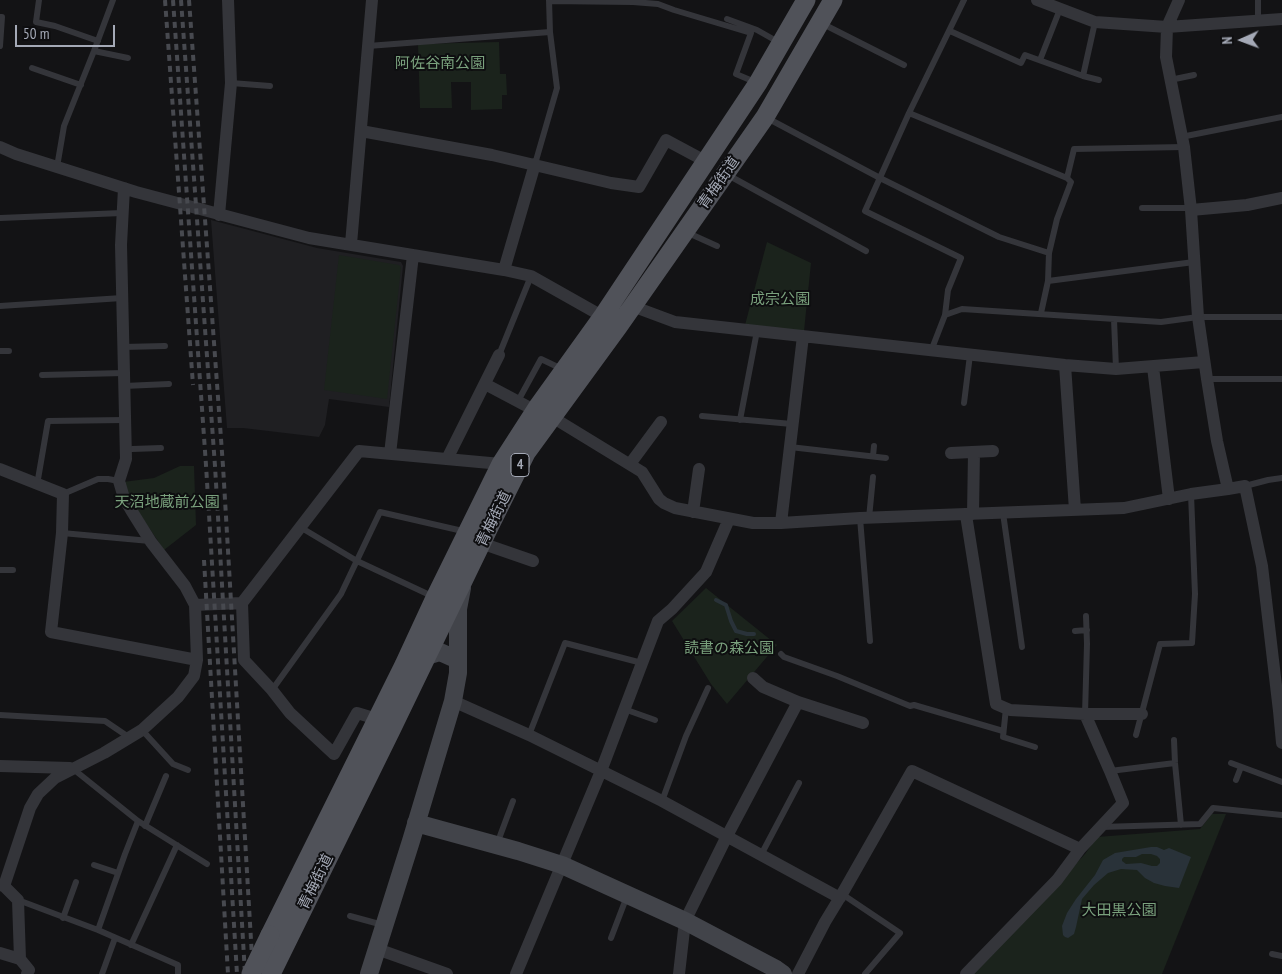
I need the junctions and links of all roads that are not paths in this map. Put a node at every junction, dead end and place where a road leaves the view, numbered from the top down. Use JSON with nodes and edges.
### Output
{"nodes":[{"id":1,"x":39,"y":0,"type":"edge"},
{"id":2,"x":113,"y":0,"type":"edge"},
{"id":3,"x":228,"y":0,"type":"edge"},
{"id":4,"x":372,"y":0,"type":"edge"},
{"id":5,"x":806,"y":0,"type":"edge"},
{"id":6,"x":833,"y":0,"type":"edge"},
{"id":7,"x":964,"y":0,"type":"edge"},
{"id":8,"x":1037,"y":0,"type":"edge"},
{"id":9,"x":1178,"y":0,"type":"edge"},
{"id":10,"x":1258,"y":0,"type":"edge"},
{"id":11,"x":549,"y":1,"type":"edge"},
{"id":12,"x":658,"y":2,"type":"edge"},
{"id":13,"x":1060,"y":9,"type":"junction"},
{"id":14,"x":0,"y":17,"type":"edge"},
{"id":15,"x":727,"y":19,"type":"dead end"},
{"id":16,"x":1282,"y":19,"type":"edge"},
{"id":17,"x":1258,"y":21,"type":"junction"},
{"id":18,"x":820,"y":22,"type":"junction"},
{"id":19,"x":1095,"y":22,"type":"junction"},
{"id":20,"x":1167,"y":27,"type":"junction"},
{"id":21,"x":950,"y":31,"type":"junction"},
{"id":22,"x":550,"y":32,"type":"junction"},
{"id":23,"x":98,"y":41,"type":"junction"},
{"id":24,"x":781,"y":43,"type":"junction"},
{"id":25,"x":0,"y":46,"type":"edge"},
{"id":26,"x":368,"y":46,"type":"junction"},
{"id":27,"x":94,"y":51,"type":"junction"},
{"id":28,"x":128,"y":58,"type":"dead end"},
{"id":29,"x":1040,"y":60,"type":"junction"},
{"id":30,"x":904,"y":66,"type":"dead end"},
{"id":31,"x":32,"y":68,"type":"dead end"},
{"id":32,"x":1194,"y":75,"type":"dead end"},
{"id":33,"x":1083,"y":76,"type":"junction"},
{"id":34,"x":1099,"y":80,"type":"dead end"},
{"id":35,"x":1170,"y":80,"type":"junction"},
{"id":36,"x":231,"y":83,"type":"junction"},
{"id":37,"x":758,"y":84,"type":"junction"},
{"id":38,"x":81,"y":85,"type":"junction"},
{"id":39,"x":270,"y":86,"type":"dead end"},
{"id":40,"x":910,"y":113,"type":"junction"},
{"id":41,"x":765,"y":117,"type":"junction"},
{"id":42,"x":1282,"y":118,"type":"edge"},
{"id":43,"x":361,"y":131,"type":"junction"},
{"id":44,"x":1182,"y":142,"type":"junction"},
{"id":45,"x":0,"y":147,"type":"edge"},
{"id":46,"x":707,"y":162,"type":"junction"},
{"id":47,"x":535,"y":164,"type":"junction"},
{"id":48,"x":57,"y":167,"type":"junction"},
{"id":49,"x":725,"y":173,"type":"junction"},
{"id":50,"x":880,"y":178,"type":"junction"},
{"id":51,"x":1067,"y":178,"type":"junction"},
{"id":52,"x":124,"y":188,"type":"junction"},
{"id":53,"x":1282,"y":198,"type":"edge"},
{"id":54,"x":1142,"y":208,"type":"dead end"},
{"id":55,"x":1191,"y":209,"type":"junction"},
{"id":56,"x":122,"y":213,"type":"junction"},
{"id":57,"x":219,"y":215,"type":"junction"},
{"id":58,"x":0,"y":218,"type":"edge"},
{"id":59,"x":684,"y":232,"type":"junction"},
{"id":60,"x":350,"y":244,"type":"junction"},
{"id":61,"x":717,"y":246,"type":"dead end"},
{"id":62,"x":866,"y":251,"type":"dead end"},
{"id":63,"x":1049,"y":253,"type":"junction"},
{"id":64,"x":413,"y":255,"type":"junction"},
{"id":65,"x":1194,"y":262,"type":"junction"},
{"id":66,"x":504,"y":270,"type":"junction"},
{"id":67,"x":530,"y":276,"type":"junction"},
{"id":68,"x":1048,"y":281,"type":"junction"},
{"id":69,"x":122,"y":298,"type":"junction"},
{"id":70,"x":0,"y":306,"type":"edge"},
{"id":71,"x":632,"y":306,"type":"junction"},
{"id":72,"x":1041,"y":313,"type":"junction"},
{"id":73,"x":945,"y":315,"type":"junction"},
{"id":74,"x":1198,"y":317,"type":"junction"},
{"id":75,"x":1282,"y":317,"type":"edge"},
{"id":76,"x":1114,"y":319,"type":"junction"},
{"id":77,"x":611,"y":321,"type":"junction"},
{"id":78,"x":757,"y":331,"type":"junction"},
{"id":79,"x":804,"y":336,"type":"junction"},
{"id":80,"x":165,"y":346,"type":"dead end"},
{"id":81,"x":123,"y":347,"type":"junction"},
{"id":82,"x":0,"y":351,"type":"edge"},
{"id":83,"x":9,"y":351,"type":"dead end"},
{"id":84,"x":931,"y":351,"type":"junction"},
{"id":85,"x":499,"y":355,"type":"joint"},
{"id":86,"x":970,"y":355,"type":"junction"},
{"id":87,"x":1204,"y":362,"type":"junction"},
{"id":88,"x":1065,"y":365,"type":"junction"},
{"id":89,"x":1153,"y":367,"type":"junction"},
{"id":90,"x":564,"y":370,"type":"junction"},
{"id":91,"x":1116,"y":370,"type":"junction"},
{"id":92,"x":42,"y":375,"type":"dead end"},
{"id":93,"x":124,"y":379,"type":"junction"},
{"id":94,"x":1207,"y":379,"type":"junction"},
{"id":95,"x":1282,"y":379,"type":"edge"},
{"id":96,"x":169,"y":384,"type":"dead end"},
{"id":97,"x":485,"y":384,"type":"junction"},
{"id":98,"x":518,"y":401,"type":"junction"},
{"id":99,"x":964,"y":403,"type":"dead end"},
{"id":100,"x":544,"y":414,"type":"junction"},
{"id":101,"x":702,"y":416,"type":"dead end"},
{"id":102,"x":124,"y":420,"type":"junction"},
{"id":103,"x":740,"y":420,"type":"junction"},
{"id":104,"x":662,"y":422,"type":"dead end"},
{"id":105,"x":792,"y":424,"type":"junction"},
{"id":106,"x":874,"y":446,"type":"dead end"},
{"id":107,"x":790,"y":447,"type":"junction"},
{"id":108,"x":160,"y":448,"type":"dead end"},
{"id":109,"x":993,"y":451,"type":"dead end"},
{"id":110,"x":126,"y":452,"type":"junction"},
{"id":111,"x":974,"y":452,"type":"junction"},
{"id":112,"x":951,"y":453,"type":"dead end"},
{"id":113,"x":390,"y":454,"type":"junction"},
{"id":114,"x":873,"y":456,"type":"junction"},
{"id":115,"x":886,"y":458,"type":"dead end"},
{"id":116,"x":447,"y":459,"type":"junction"},
{"id":117,"x":502,"y":464,"type":"junction"},
{"id":118,"x":630,"y":464,"type":"junction"},
{"id":119,"x":0,"y":469,"type":"edge"},
{"id":120,"x":699,"y":469,"type":"dead end"},
{"id":121,"x":873,"y":477,"type":"dead end"},
{"id":122,"x":1282,"y":478,"type":"edge"},
{"id":123,"x":118,"y":481,"type":"junction"},
{"id":124,"x":37,"y":484,"type":"junction"},
{"id":125,"x":1245,"y":486,"type":"junction"},
{"id":126,"x":1228,"y":490,"type":"junction"},
{"id":127,"x":63,"y":494,"type":"junction"},
{"id":128,"x":1191,"y":494,"type":"junction"},
{"id":129,"x":1169,"y":499,"type":"junction"},
{"id":130,"x":1076,"y":510,"type":"junction"},
{"id":131,"x":693,"y":512,"type":"junction"},
{"id":132,"x":1002,"y":513,"type":"junction"},
{"id":133,"x":969,"y":514,"type":"junction"},
{"id":134,"x":864,"y":518,"type":"junction"},
{"id":135,"x":729,"y":519,"type":"junction"},
{"id":136,"x":781,"y":523,"type":"junction"},
{"id":137,"x":300,"y":527,"type":"junction"},
{"id":138,"x":62,"y":533,"type":"junction"},
{"id":139,"x":474,"y":538,"type":"junction"},
{"id":140,"x":151,"y":542,"type":"junction"},
{"id":141,"x":357,"y":561,"type":"junction"},
{"id":142,"x":533,"y":561,"type":"dead end"},
{"id":143,"x":0,"y":570,"type":"edge"},
{"id":144,"x":13,"y":570,"type":"dead end"},
{"id":145,"x":455,"y":577,"type":"junction"},
{"id":146,"x":709,"y":580,"type":"dead end"},
{"id":147,"x":435,"y":598,"type":"junction"},
{"id":148,"x":242,"y":604,"type":"junction"},
{"id":149,"x":195,"y":605,"type":"junction"},
{"id":150,"x":446,"y":615,"type":"junction"},
{"id":151,"x":1086,"y":616,"type":"dead end"},
{"id":152,"x":668,"y":620,"type":"dead end"},
{"id":153,"x":1087,"y":630,"type":"junction"},
{"id":154,"x":1075,"y":631,"type":"dead end"},
{"id":155,"x":870,"y":641,"type":"dead end"},
{"id":156,"x":1022,"y":647,"type":"dead end"},
{"id":157,"x":431,"y":648,"type":"junction"},
{"id":158,"x":781,"y":654,"type":"dead end"},
{"id":159,"x":197,"y":660,"type":"junction"},
{"id":160,"x":458,"y":660,"type":"junction"},
{"id":161,"x":642,"y":663,"type":"junction"},
{"id":162,"x":404,"y":665,"type":"junction"},
{"id":163,"x":753,"y":678,"type":"dead end"},
{"id":164,"x":708,"y":688,"type":"dead end"},
{"id":165,"x":272,"y":690,"type":"junction"},
{"id":166,"x":453,"y":701,"type":"junction"},
{"id":167,"x":798,"y":702,"type":"junction"},
{"id":168,"x":1006,"y":708,"type":"junction"},
{"id":169,"x":624,"y":709,"type":"junction"},
{"id":170,"x":1085,"y":714,"type":"junction"},
{"id":171,"x":1142,"y":714,"type":"junction"},
{"id":172,"x":0,"y":715,"type":"edge"},
{"id":173,"x":377,"y":719,"type":"junction"},
{"id":174,"x":654,"y":720,"type":"dead end"},
{"id":175,"x":863,"y":723,"type":"dead end"},
{"id":176,"x":142,"y":730,"type":"junction"},
{"id":177,"x":1003,"y":731,"type":"junction"},
{"id":178,"x":529,"y":735,"type":"junction"},
{"id":179,"x":1136,"y":735,"type":"dead end"},
{"id":180,"x":130,"y":738,"type":"junction"},
{"id":181,"x":1174,"y":740,"type":"dead end"},
{"id":182,"x":1282,"y":743,"type":"edge"},
{"id":183,"x":1035,"y":747,"type":"dead end"},
{"id":184,"x":1175,"y":763,"type":"junction"},
{"id":185,"x":1231,"y":763,"type":"dead end"},
{"id":186,"x":0,"y":766,"type":"edge"},
{"id":187,"x":1241,"y":767,"type":"junction"},
{"id":188,"x":72,"y":768,"type":"junction"},
{"id":189,"x":188,"y":770,"type":"dead end"},
{"id":190,"x":601,"y":771,"type":"junction"},
{"id":191,"x":1110,"y":771,"type":"junction"},
{"id":192,"x":166,"y":776,"type":"dead end"},
{"id":193,"x":1236,"y":780,"type":"dead end"},
{"id":194,"x":1282,"y":782,"type":"edge"},
{"id":195,"x":799,"y":783,"type":"dead end"},
{"id":196,"x":513,"y":801,"type":"dead end"},
{"id":197,"x":662,"y":801,"type":"junction"},
{"id":198,"x":1282,"y":815,"type":"edge"},
{"id":199,"x":138,"y":822,"type":"junction"},
{"id":200,"x":416,"y":823,"type":"junction"},
{"id":201,"x":1181,"y":825,"type":"junction"},
{"id":202,"x":145,"y":826,"type":"junction"},
{"id":203,"x":1100,"y":828,"type":"junction"},
{"id":204,"x":727,"y":836,"type":"junction"},
{"id":205,"x":177,"y":845,"type":"junction"},
{"id":206,"x":497,"y":845,"type":"junction"},
{"id":207,"x":1080,"y":849,"type":"junction"},
{"id":208,"x":761,"y":854,"type":"junction"},
{"id":209,"x":207,"y":864,"type":"dead end"},
{"id":210,"x":94,"y":865,"type":"dead end"},
{"id":211,"x":562,"y":865,"type":"junction"},
{"id":212,"x":118,"y":873,"type":"junction"},
{"id":213,"x":76,"y":882,"type":"dead end"},
{"id":214,"x":2,"y":885,"type":"edge"},
{"id":215,"x":627,"y":894,"type":"junction"},
{"id":216,"x":841,"y":896,"type":"junction"},
{"id":217,"x":18,"y":900,"type":"junction"},
{"id":218,"x":350,"y":916,"type":"dead end"},
{"id":219,"x":63,"y":918,"type":"junction"},
{"id":220,"x":685,"y":921,"type":"junction"},
{"id":221,"x":384,"y":926,"type":"junction"},
{"id":222,"x":98,"y":930,"type":"junction"},
{"id":223,"x":115,"y":938,"type":"junction"},
{"id":224,"x":611,"y":938,"type":"dead end"},
{"id":225,"x":131,"y":945,"type":"junction"},
{"id":226,"x":377,"y":949,"type":"junction"},
{"id":227,"x":0,"y":953,"type":"edge"},
{"id":228,"x":1272,"y":954,"type":"dead end"},
{"id":229,"x":1282,"y":956,"type":"edge"},
{"id":230,"x":20,"y":959,"type":"junction"},
{"id":231,"x":272,"y":971,"type":"edge"},
{"id":232,"x":28,"y":974,"type":"edge"},
{"id":233,"x":102,"y":974,"type":"edge"},
{"id":234,"x":178,"y":974,"type":"edge"},
{"id":235,"x":251,"y":974,"type":"edge"},
{"id":236,"x":369,"y":974,"type":"edge"},
{"id":237,"x":447,"y":974,"type":"edge"},
{"id":238,"x":516,"y":974,"type":"edge"},
{"id":239,"x":679,"y":974,"type":"edge"},
{"id":240,"x":786,"y":974,"type":"edge"},
{"id":241,"x":865,"y":974,"type":"edge"},
{"id":242,"x":966,"y":974,"type":"edge"}],
"edges":[{"from":1,"to":23,"type":"lane"},
{"from":2,"to":23,"type":"lane"},
{"from":3,"to":36,"type":"street"},
{"from":4,"to":26,"type":"street"},
{"from":5,"to":24,"type":"main road","name":"青梅街道","number":"4"},
{"from":6,"to":18,"type":"main road","name":"青梅街道","number":"4"},
{"from":7,"to":21,"type":"lane"},
{"from":8,"to":13,"type":"street"},
{"from":9,"to":20,"type":"street"},
{"from":10,"to":17,"type":"lane"},
{"from":11,"to":12,"type":"lane"},
{"from":11,"to":22,"type":"lane"},
{"from":12,"to":37,"type":"lane"},
{"from":13,"to":19,"type":"street"},
{"from":13,"to":29,"type":"lane"},
{"from":14,"to":25,"type":"lane"},
{"from":15,"to":24,"type":"lane"},
{"from":16,"to":17,"type":"street"},
{"from":17,"to":20,"type":"street"},
{"from":18,"to":30,"type":"lane"},
{"from":18,"to":41,"type":"main road","name":"青梅街道","number":"4"},
{"from":19,"to":20,"type":"street"},
{"from":19,"to":33,"type":"lane"},
{"from":20,"to":35,"type":"street"},
{"from":21,"to":29,"type":"lane"},
{"from":21,"to":40,"type":"lane"},
{"from":22,"to":26,"type":"lane"},
{"from":22,"to":47,"type":"lane"},
{"from":23,"to":27,"type":"lane"},
{"from":24,"to":37,"type":"main road","name":"青梅街道","number":"4"},
{"from":26,"to":43,"type":"street"},
{"from":27,"to":28,"type":"lane"},
{"from":27,"to":38,"type":"lane"},
{"from":29,"to":33,"type":"lane"},
{"from":31,"to":38,"type":"lane"},
{"from":32,"to":35,"type":"lane"},
{"from":33,"to":34,"type":"lane"},
{"from":35,"to":44,"type":"street"},
{"from":36,"to":39,"type":"lane"},
{"from":36,"to":57,"type":"street"},
{"from":37,"to":46,"type":"main road","name":"青梅街道","number":"4"},
{"from":38,"to":48,"type":"lane"},
{"from":40,"to":50,"type":"lane"},
{"from":40,"to":51,"type":"lane"},
{"from":41,"to":49,"type":"main road","name":"青梅街道","number":"4"},
{"from":41,"to":50,"type":"lane"},
{"from":42,"to":44,"type":"lane"},
{"from":43,"to":47,"type":"street"},
{"from":43,"to":60,"type":"street"},
{"from":44,"to":51,"type":"lane"},
{"from":44,"to":55,"type":"street"},
{"from":45,"to":48,"type":"street"},
{"from":46,"to":47,"type":"street"},
{"from":46,"to":77,"type":"main road","name":"青梅街道","number":"4"},
{"from":47,"to":66,"type":"street"},
{"from":48,"to":52,"type":"street"},
{"from":49,"to":59,"type":"main road","name":"青梅街道","number":"4"},
{"from":49,"to":62,"type":"lane"},
{"from":50,"to":63,"type":"lane"},
{"from":50,"to":73,"type":"lane"},
{"from":51,"to":63,"type":"lane"},
{"from":52,"to":56,"type":"street"},
{"from":52,"to":57,"type":"street"},
{"from":53,"to":55,"type":"street"},
{"from":54,"to":55,"type":"lane"},
{"from":55,"to":65,"type":"street"},
{"from":56,"to":58,"type":"lane"},
{"from":56,"to":69,"type":"street"},
{"from":57,"to":60,"type":"street"},
{"from":59,"to":61,"type":"lane"},
{"from":59,"to":71,"type":"main road","name":"青梅街道","number":"4"},
{"from":60,"to":64,"type":"street"},
{"from":63,"to":68,"type":"lane"},
{"from":64,"to":66,"type":"street"},
{"from":64,"to":113,"type":"street"},
{"from":65,"to":68,"type":"lane"},
{"from":65,"to":74,"type":"street"},
{"from":66,"to":67,"type":"street"},
{"from":67,"to":77,"type":"street"},
{"from":67,"to":85,"type":"lane"},
{"from":68,"to":72,"type":"lane"},
{"from":69,"to":70,"type":"lane"},
{"from":69,"to":81,"type":"street"},
{"from":71,"to":77,"type":"main road","name":"青梅街道","number":"4"},
{"from":71,"to":78,"type":"street"},
{"from":72,"to":73,"type":"lane"},
{"from":72,"to":76,"type":"lane"},
{"from":73,"to":84,"type":"lane"},
{"from":74,"to":75,"type":"lane"},
{"from":74,"to":76,"type":"lane"},
{"from":74,"to":87,"type":"street"},
{"from":76,"to":91,"type":"lane"},
{"from":77,"to":90,"type":"main road","name":"青梅街道","number":"4"},
{"from":77,"to":100,"type":"main road","name":"青梅街道","number":"4"},
{"from":78,"to":79,"type":"street"},
{"from":78,"to":103,"type":"lane"},
{"from":79,"to":84,"type":"street"},
{"from":79,"to":105,"type":"street"},
{"from":80,"to":81,"type":"lane"},
{"from":81,"to":93,"type":"street"},
{"from":82,"to":83,"type":"lane"},
{"from":84,"to":86,"type":"street"},
{"from":85,"to":97,"type":"street"},
{"from":86,"to":88,"type":"street"},
{"from":86,"to":99,"type":"lane"},
{"from":87,"to":89,"type":"street"},
{"from":87,"to":94,"type":"street"},
{"from":88,"to":91,"type":"street"},
{"from":88,"to":130,"type":"street"},
{"from":89,"to":91,"type":"street"},
{"from":89,"to":129,"type":"street"},
{"from":90,"to":98,"type":"lane"},
{"from":90,"to":100,"type":"main road","name":"青梅街道","number":"4"},
{"from":92,"to":93,"type":"lane"},
{"from":93,"to":96,"type":"lane"},
{"from":93,"to":102,"type":"street"},
{"from":94,"to":95,"type":"lane"},
{"from":94,"to":126,"type":"street"},
{"from":97,"to":98,"type":"street"},
{"from":97,"to":116,"type":"street"},
{"from":98,"to":100,"type":"street"},
{"from":100,"to":117,"type":"main road","name":"青梅街道","number":"4"},
{"from":100,"to":118,"type":"street"},
{"from":100,"to":139,"type":"main road","name":"青梅街道","number":"4"},
{"from":101,"to":103,"type":"lane"},
{"from":102,"to":110,"type":"street"},
{"from":102,"to":124,"type":"lane"},
{"from":103,"to":105,"type":"lane"},
{"from":104,"to":118,"type":"street"},
{"from":105,"to":107,"type":"street"},
{"from":106,"to":114,"type":"lane"},
{"from":107,"to":114,"type":"lane"},
{"from":107,"to":136,"type":"street"},
{"from":108,"to":110,"type":"lane"},
{"from":109,"to":111,"type":"street"},
{"from":110,"to":123,"type":"street"},
{"from":111,"to":112,"type":"street"},
{"from":111,"to":133,"type":"street"},
{"from":113,"to":116,"type":"street"},
{"from":113,"to":137,"type":"street"},
{"from":114,"to":115,"type":"lane"},
{"from":116,"to":117,"type":"street"},
{"from":117,"to":139,"type":"main road","name":"青梅街道","number":"4"},
{"from":118,"to":131,"type":"street"},
{"from":119,"to":124,"type":"street"},
{"from":120,"to":131,"type":"street"},
{"from":121,"to":134,"type":"lane"},
{"from":122,"to":125,"type":"lane"},
{"from":123,"to":127,"type":"lane"},
{"from":123,"to":140,"type":"street"},
{"from":124,"to":127,"type":"street"},
{"from":125,"to":126,"type":"street"},
{"from":125,"to":182,"type":"street"},
{"from":126,"to":128,"type":"street"},
{"from":127,"to":138,"type":"street"},
{"from":128,"to":129,"type":"street"},
{"from":128,"to":171,"type":"lane"},
{"from":129,"to":130,"type":"street"},
{"from":130,"to":132,"type":"street"},
{"from":131,"to":135,"type":"street"},
{"from":132,"to":133,"type":"street"},
{"from":132,"to":156,"type":"lane"},
{"from":133,"to":134,"type":"street"},
{"from":133,"to":168,"type":"street"},
{"from":134,"to":136,"type":"street"},
{"from":134,"to":155,"type":"lane"},
{"from":135,"to":136,"type":"street"},
{"from":135,"to":161,"type":"street"},
{"from":137,"to":141,"type":"lane"},
{"from":137,"to":148,"type":"street"},
{"from":138,"to":140,"type":"lane"},
{"from":138,"to":159,"type":"street"},
{"from":139,"to":141,"type":"lane"},
{"from":139,"to":142,"type":"street"},
{"from":139,"to":145,"type":"main road","name":"青梅街道","number":"4"},
{"from":140,"to":149,"type":"street"},
{"from":141,"to":147,"type":"lane"},
{"from":141,"to":165,"type":"lane"},
{"from":143,"to":144,"type":"lane"},
{"from":145,"to":147,"type":"main road","name":"青梅街道","number":"4"},
{"from":145,"to":150,"type":"main road","name":"青梅街道","number":"4"},
{"from":145,"to":160,"type":"street"},
{"from":146,"to":152,"type":"street"},
{"from":147,"to":162,"type":"main road","name":"青梅街道","number":"4"},
{"from":148,"to":149,"type":"street"},
{"from":148,"to":165,"type":"street"},
{"from":149,"to":159,"type":"street"},
{"from":150,"to":157,"type":"main road","name":"青梅街道","number":"4"},
{"from":150,"to":160,"type":"street"},
{"from":151,"to":153,"type":"lane"},
{"from":153,"to":154,"type":"lane"},
{"from":153,"to":170,"type":"lane"},
{"from":157,"to":160,"type":"street"},
{"from":157,"to":162,"type":"street"},
{"from":157,"to":231,"type":"main road","name":"青梅街道","number":"4"},
{"from":158,"to":177,"type":"lane"},
{"from":159,"to":176,"type":"street"},
{"from":160,"to":166,"type":"street"},
{"from":161,"to":169,"type":"street"},
{"from":161,"to":178,"type":"lane"},
{"from":162,"to":173,"type":"main road","name":"青梅街道","number":"4"},
{"from":163,"to":167,"type":"street"},
{"from":164,"to":197,"type":"lane"},
{"from":165,"to":173,"type":"street"},
{"from":166,"to":178,"type":"street"},
{"from":166,"to":200,"type":"street"},
{"from":167,"to":175,"type":"street"},
{"from":167,"to":204,"type":"street"},
{"from":168,"to":170,"type":"street"},
{"from":168,"to":177,"type":"lane"},
{"from":169,"to":174,"type":"lane"},
{"from":169,"to":190,"type":"street"},
{"from":170,"to":171,"type":"street"},
{"from":170,"to":191,"type":"street"},
{"from":171,"to":179,"type":"lane"},
{"from":172,"to":180,"type":"lane"},
{"from":173,"to":235,"type":"main road","name":"青梅街道","number":"4","bridge":true},
{"from":176,"to":180,"type":"street"},
{"from":176,"to":189,"type":"lane"},
{"from":177,"to":183,"type":"lane"},
{"from":178,"to":190,"type":"street"},
{"from":180,"to":188,"type":"street"},
{"from":181,"to":184,"type":"lane"},
{"from":184,"to":191,"type":"lane"},
{"from":184,"to":201,"type":"lane"},
{"from":185,"to":187,"type":"lane"},
{"from":186,"to":188,"type":"street"},
{"from":187,"to":193,"type":"lane"},
{"from":187,"to":194,"type":"lane"},
{"from":188,"to":199,"type":"lane"},
{"from":188,"to":214,"type":"street"},
{"from":190,"to":197,"type":"street"},
{"from":190,"to":211,"type":"street"},
{"from":191,"to":203,"type":"street"},
{"from":192,"to":202,"type":"lane"},
{"from":195,"to":208,"type":"lane"},
{"from":196,"to":206,"type":"lane"},
{"from":197,"to":204,"type":"street"},
{"from":198,"to":201,"type":"lane"},
{"from":199,"to":202,"type":"lane"},
{"from":199,"to":212,"type":"lane"},
{"from":200,"to":206,"type":"street"},
{"from":200,"to":221,"type":"street"},
{"from":201,"to":203,"type":"lane"},
{"from":202,"to":205,"type":"lane"},
{"from":203,"to":207,"type":"street"},
{"from":204,"to":208,"type":"street"},
{"from":204,"to":220,"type":"street"},
{"from":205,"to":209,"type":"lane"},
{"from":205,"to":225,"type":"lane"},
{"from":206,"to":211,"type":"street"},
{"from":207,"to":216,"type":"street"},
{"from":207,"to":242,"type":"street"},
{"from":208,"to":216,"type":"street"},
{"from":210,"to":212,"type":"lane"},
{"from":211,"to":215,"type":"street"},
{"from":211,"to":238,"type":"street"},
{"from":212,"to":222,"type":"lane"},
{"from":213,"to":219,"type":"lane"},
{"from":214,"to":217,"type":"street"},
{"from":215,"to":220,"type":"street"},
{"from":215,"to":224,"type":"lane"},
{"from":216,"to":240,"type":"street"},
{"from":216,"to":241,"type":"lane"},
{"from":217,"to":219,"type":"lane"},
{"from":217,"to":230,"type":"street"},
{"from":218,"to":221,"type":"lane"},
{"from":219,"to":222,"type":"lane"},
{"from":220,"to":239,"type":"street"},
{"from":220,"to":240,"type":"street"},
{"from":221,"to":226,"type":"street"},
{"from":222,"to":223,"type":"lane"},
{"from":223,"to":225,"type":"lane"},
{"from":223,"to":233,"type":"lane"},
{"from":225,"to":234,"type":"lane"},
{"from":226,"to":236,"type":"street"},
{"from":226,"to":237,"type":"street"},
{"from":227,"to":230,"type":"street"},
{"from":228,"to":229,"type":"lane"},
{"from":230,"to":232,"type":"street"}]}
